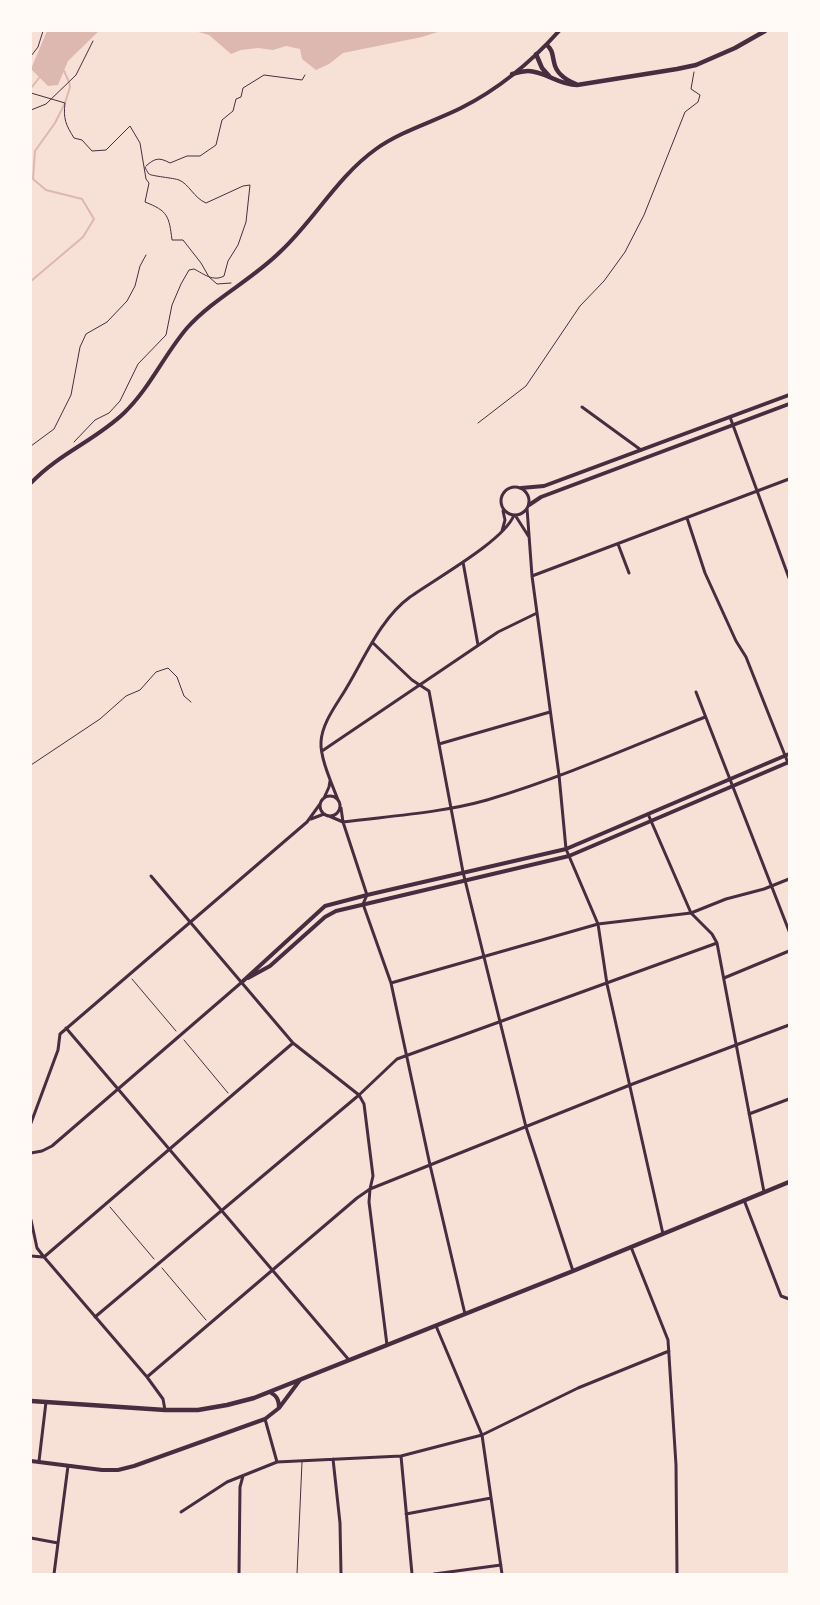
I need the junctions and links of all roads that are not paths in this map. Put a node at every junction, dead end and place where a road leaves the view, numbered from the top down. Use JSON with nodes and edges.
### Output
{"nodes":[{"id":1,"x":559,"y":31,"type":"edge"},
{"id":2,"x":764,"y":31,"type":"edge"},
{"id":3,"x":546,"y":45,"type":"junction"},
{"id":4,"x":536,"y":54,"type":"junction"},
{"id":5,"x":512,"y":74,"type":"junction"},
{"id":6,"x":552,"y":78,"type":"junction"},
{"id":7,"x":577,"y":85,"type":"junction"},
{"id":8,"x":789,"y":395,"type":"edge"},
{"id":9,"x":789,"y":404,"type":"edge"},
{"id":10,"x":582,"y":407,"type":"dead end"},
{"id":11,"x":730,"y":417,"type":"junction"},
{"id":12,"x":733,"y":425,"type":"junction"},
{"id":13,"x":640,"y":450,"type":"junction"},
{"id":14,"x":789,"y":479,"type":"edge"},
{"id":15,"x":31,"y":484,"type":"edge"},
{"id":16,"x":521,"y":488,"type":"junction"},
{"id":17,"x":757,"y":491,"type":"junction"},
{"id":18,"x":528,"y":507,"type":"junction"},
{"id":19,"x":502,"y":508,"type":"junction"},
{"id":20,"x":515,"y":515,"type":"junction"},
{"id":21,"x":687,"y":518,"type":"junction"},
{"id":22,"x":502,"y":532,"type":"junction"},
{"id":23,"x":529,"y":538,"type":"junction"},
{"id":24,"x":618,"y":544,"type":"junction"},
{"id":25,"x":463,"y":562,"type":"junction"},
{"id":26,"x":629,"y":573,"type":"dead end"},
{"id":27,"x":532,"y":576,"type":"junction"},
{"id":28,"x":789,"y":578,"type":"edge"},
{"id":29,"x":537,"y":613,"type":"junction"},
{"id":30,"x":372,"y":643,"type":"junction"},
{"id":31,"x":478,"y":646,"type":"junction"},
{"id":32,"x":420,"y":685,"type":"junction"},
{"id":33,"x":696,"y":692,"type":"dead end"},
{"id":34,"x":550,"y":712,"type":"junction"},
{"id":35,"x":705,"y":717,"type":"junction"},
{"id":36,"x":439,"y":744,"type":"junction"},
{"id":37,"x":322,"y":751,"type":"junction"},
{"id":38,"x":787,"y":755,"type":"edge"},
{"id":39,"x":789,"y":763,"type":"edge"},
{"id":40,"x":559,"y":775,"type":"junction"},
{"id":41,"x":330,"y":778,"type":"junction"},
{"id":42,"x":730,"y":780,"type":"junction"},
{"id":43,"x":732,"y":787,"type":"junction"},
{"id":44,"x":324,"y":798,"type":"junction"},
{"id":45,"x":338,"y":800,"type":"junction"},
{"id":46,"x":320,"y":804,"type":"junction"},
{"id":47,"x":341,"y":808,"type":"junction"},
{"id":48,"x":451,"y":808,"type":"junction"},
{"id":49,"x":324,"y":814,"type":"junction"},
{"id":50,"x":648,"y":814,"type":"junction"},
{"id":51,"x":329,"y":816,"type":"junction"},
{"id":52,"x":307,"y":822,"type":"junction"},
{"id":53,"x":343,"y":822,"type":"junction"},
{"id":54,"x":651,"y":822,"type":"junction"},
{"id":55,"x":566,"y":849,"type":"junction"},
{"id":56,"x":569,"y":856,"type":"junction"},
{"id":57,"x":463,"y":872,"type":"junction"},
{"id":58,"x":151,"y":876,"type":"dead end"},
{"id":59,"x":789,"y":879,"type":"edge"},
{"id":60,"x":465,"y":881,"type":"junction"},
{"id":61,"x":771,"y":886,"type":"junction"},
{"id":62,"x":367,"y":895,"type":"junction"},
{"id":63,"x":363,"y":904,"type":"junction"},
{"id":64,"x":691,"y":913,"type":"junction"},
{"id":65,"x":189,"y":923,"type":"junction"},
{"id":66,"x":598,"y":924,"type":"junction"},
{"id":67,"x":789,"y":931,"type":"edge"},
{"id":68,"x":717,"y":943,"type":"junction"},
{"id":69,"x":789,"y":952,"type":"edge"},
{"id":70,"x":484,"y":956,"type":"junction"},
{"id":71,"x":724,"y":978,"type":"junction"},
{"id":72,"x":242,"y":982,"type":"junction"},
{"id":73,"x":391,"y":983,"type":"junction"},
{"id":74,"x":607,"y":984,"type":"junction"},
{"id":75,"x":501,"y":1022,"type":"junction"},
{"id":76,"x":789,"y":1025,"type":"edge"},
{"id":77,"x":66,"y":1028,"type":"junction"},
{"id":78,"x":293,"y":1043,"type":"junction"},
{"id":79,"x":736,"y":1045,"type":"junction"},
{"id":80,"x":405,"y":1055,"type":"junction"},
{"id":81,"x":630,"y":1085,"type":"junction"},
{"id":82,"x":117,"y":1089,"type":"junction"},
{"id":83,"x":359,"y":1095,"type":"junction"},
{"id":84,"x":789,"y":1099,"type":"edge"},
{"id":85,"x":749,"y":1114,"type":"junction"},
{"id":86,"x":31,"y":1123,"type":"edge"},
{"id":87,"x":526,"y":1127,"type":"junction"},
{"id":88,"x":168,"y":1150,"type":"junction"},
{"id":89,"x":31,"y":1153,"type":"edge"},
{"id":90,"x":430,"y":1166,"type":"junction"},
{"id":91,"x":789,"y":1182,"type":"edge"},
{"id":92,"x":370,"y":1189,"type":"junction"},
{"id":93,"x":764,"y":1192,"type":"junction"},
{"id":94,"x":744,"y":1200,"type":"junction"},
{"id":95,"x":221,"y":1211,"type":"junction"},
{"id":96,"x":31,"y":1220,"type":"edge"},
{"id":97,"x":663,"y":1234,"type":"junction"},
{"id":98,"x":631,"y":1247,"type":"junction"},
{"id":99,"x":31,"y":1256,"type":"edge"},
{"id":100,"x":44,"y":1257,"type":"junction"},
{"id":101,"x":271,"y":1270,"type":"junction"},
{"id":102,"x":573,"y":1271,"type":"junction"},
{"id":103,"x":789,"y":1299,"type":"edge"},
{"id":104,"x":465,"y":1314,"type":"junction"},
{"id":105,"x":95,"y":1316,"type":"junction"},
{"id":106,"x":436,"y":1326,"type":"junction"},
{"id":107,"x":387,"y":1345,"type":"junction"},
{"id":108,"x":669,"y":1351,"type":"junction"},
{"id":109,"x":348,"y":1360,"type":"junction"},
{"id":110,"x":147,"y":1377,"type":"junction"},
{"id":111,"x":300,"y":1380,"type":"junction"},
{"id":112,"x":270,"y":1392,"type":"junction"},
{"id":113,"x":31,"y":1401,"type":"edge"},
{"id":114,"x":46,"y":1402,"type":"junction"},
{"id":115,"x":279,"y":1408,"type":"junction"},
{"id":116,"x":165,"y":1410,"type":"junction"},
{"id":117,"x":265,"y":1419,"type":"junction"},
{"id":118,"x":482,"y":1435,"type":"junction"},
{"id":119,"x":401,"y":1456,"type":"junction"},
{"id":120,"x":332,"y":1459,"type":"junction"},
{"id":121,"x":31,"y":1461,"type":"edge"},
{"id":122,"x":39,"y":1461,"type":"junction"},
{"id":123,"x":277,"y":1462,"type":"junction"},
{"id":124,"x":302,"y":1462,"type":"junction"},
{"id":125,"x":68,"y":1465,"type":"junction"},
{"id":126,"x":244,"y":1475,"type":"junction"},
{"id":127,"x":491,"y":1498,"type":"junction"},
{"id":128,"x":181,"y":1512,"type":"dead end"},
{"id":129,"x":406,"y":1514,"type":"junction"},
{"id":130,"x":31,"y":1538,"type":"edge"},
{"id":131,"x":58,"y":1543,"type":"junction"},
{"id":132,"x":501,"y":1565,"type":"junction"},
{"id":133,"x":54,"y":1574,"type":"edge"},
{"id":134,"x":239,"y":1574,"type":"edge"},
{"id":135,"x":297,"y":1574,"type":"edge"},
{"id":136,"x":341,"y":1574,"type":"edge"},
{"id":137,"x":412,"y":1574,"type":"edge"},
{"id":138,"x":434,"y":1574,"type":"edge"},
{"id":139,"x":502,"y":1574,"type":"edge"},
{"id":140,"x":676,"y":1574,"type":"edge"}],
"edges":[{"from":1,"to":3,"type":"main road"},
{"from":2,"to":7,"type":"main road"},
{"from":3,"to":4,"type":"main road"},
{"from":3,"to":7,"type":"main road"},
{"from":4,"to":5,"type":"main road"},
{"from":4,"to":6,"type":"main road"},
{"from":5,"to":6,"type":"main road"},
{"from":5,"to":15,"type":"main road"},
{"from":6,"to":7,"type":"main road"},
{"from":8,"to":11,"type":"main road"},
{"from":9,"to":12,"type":"main road"},
{"from":10,"to":13,"type":"street"},
{"from":11,"to":12,"type":"street"},
{"from":11,"to":13,"type":"main road"},
{"from":12,"to":17,"type":"street"},
{"from":12,"to":18,"type":"main road"},
{"from":13,"to":16,"type":"main road"},
{"from":14,"to":17,"type":"street"},
{"from":16,"to":18,"type":"street"},
{"from":16,"to":19,"type":"street"},
{"from":17,"to":21,"type":"street"},
{"from":17,"to":28,"type":"street"},
{"from":18,"to":20,"type":"street"},
{"from":18,"to":23,"type":"street"},
{"from":19,"to":20,"type":"street"},
{"from":19,"to":22,"type":"street"},
{"from":20,"to":22,"type":"street"},
{"from":20,"to":23,"type":"street"},
{"from":21,"to":24,"type":"street"},
{"from":21,"to":38,"type":"street"},
{"from":22,"to":25,"type":"street"},
{"from":23,"to":27,"type":"street"},
{"from":24,"to":26,"type":"street"},
{"from":24,"to":27,"type":"street"},
{"from":25,"to":30,"type":"street"},
{"from":25,"to":31,"type":"street"},
{"from":27,"to":29,"type":"street"},
{"from":29,"to":31,"type":"street"},
{"from":29,"to":34,"type":"street"},
{"from":30,"to":32,"type":"street"},
{"from":30,"to":37,"type":"street"},
{"from":31,"to":32,"type":"street"},
{"from":32,"to":36,"type":"street"},
{"from":32,"to":37,"type":"street"},
{"from":33,"to":35,"type":"street"},
{"from":34,"to":36,"type":"street"},
{"from":34,"to":40,"type":"street"},
{"from":35,"to":40,"type":"street"},
{"from":35,"to":42,"type":"street"},
{"from":36,"to":48,"type":"street"},
{"from":37,"to":41,"type":"street"},
{"from":38,"to":39,"type":"street"},
{"from":38,"to":42,"type":"main road"},
{"from":39,"to":43,"type":"main road"},
{"from":40,"to":48,"type":"street"},
{"from":40,"to":55,"type":"street"},
{"from":41,"to":44,"type":"street"},
{"from":41,"to":45,"type":"street"},
{"from":42,"to":43,"type":"street"},
{"from":42,"to":50,"type":"main road"},
{"from":43,"to":54,"type":"main road"},
{"from":43,"to":61,"type":"street"},
{"from":44,"to":45,"type":"street"},
{"from":44,"to":46,"type":"street"},
{"from":45,"to":47,"type":"street"},
{"from":46,"to":49,"type":"street"},
{"from":46,"to":52,"type":"street"},
{"from":47,"to":51,"type":"street"},
{"from":47,"to":53,"type":"street"},
{"from":48,"to":53,"type":"street"},
{"from":48,"to":57,"type":"street"},
{"from":49,"to":51,"type":"street"},
{"from":49,"to":52,"type":"street"},
{"from":50,"to":54,"type":"street"},
{"from":50,"to":55,"type":"main road"},
{"from":51,"to":53,"type":"street"},
{"from":52,"to":65,"type":"street"},
{"from":53,"to":62,"type":"street"},
{"from":54,"to":56,"type":"main road"},
{"from":54,"to":64,"type":"street"},
{"from":55,"to":56,"type":"street"},
{"from":55,"to":57,"type":"main road"},
{"from":56,"to":60,"type":"main road"},
{"from":56,"to":66,"type":"street"},
{"from":57,"to":60,"type":"street"},
{"from":57,"to":62,"type":"main road"},
{"from":58,"to":65,"type":"street"},
{"from":59,"to":61,"type":"street"},
{"from":60,"to":63,"type":"main road"},
{"from":60,"to":70,"type":"street"},
{"from":61,"to":64,"type":"street"},
{"from":61,"to":67,"type":"street"},
{"from":62,"to":63,"type":"street"},
{"from":62,"to":72,"type":"main road"},
{"from":63,"to":72,"type":"main road"},
{"from":63,"to":73,"type":"street"},
{"from":64,"to":66,"type":"street"},
{"from":64,"to":68,"type":"street"},
{"from":65,"to":72,"type":"street"},
{"from":65,"to":77,"type":"street"},
{"from":66,"to":70,"type":"street"},
{"from":66,"to":74,"type":"street"},
{"from":68,"to":71,"type":"street"},
{"from":68,"to":74,"type":"street"},
{"from":69,"to":71,"type":"street"},
{"from":70,"to":73,"type":"street"},
{"from":70,"to":75,"type":"street"},
{"from":71,"to":79,"type":"street"},
{"from":72,"to":78,"type":"street"},
{"from":72,"to":82,"type":"street"},
{"from":73,"to":80,"type":"street"},
{"from":74,"to":75,"type":"street"},
{"from":74,"to":81,"type":"street"},
{"from":75,"to":80,"type":"street"},
{"from":75,"to":87,"type":"street"},
{"from":76,"to":79,"type":"street"},
{"from":77,"to":82,"type":"street"},
{"from":77,"to":86,"type":"street"},
{"from":78,"to":83,"type":"street"},
{"from":78,"to":88,"type":"street"},
{"from":79,"to":81,"type":"street"},
{"from":79,"to":85,"type":"street"},
{"from":80,"to":83,"type":"street"},
{"from":80,"to":90,"type":"street"},
{"from":81,"to":87,"type":"street"},
{"from":81,"to":97,"type":"street"},
{"from":82,"to":88,"type":"street"},
{"from":82,"to":89,"type":"street"},
{"from":83,"to":92,"type":"street"},
{"from":83,"to":95,"type":"street"},
{"from":84,"to":85,"type":"street"},
{"from":85,"to":93,"type":"street"},
{"from":87,"to":90,"type":"street"},
{"from":87,"to":102,"type":"street"},
{"from":88,"to":95,"type":"street"},
{"from":88,"to":100,"type":"street"},
{"from":90,"to":92,"type":"street"},
{"from":90,"to":104,"type":"street"},
{"from":91,"to":93,"type":"main road"},
{"from":92,"to":101,"type":"street"},
{"from":92,"to":107,"type":"street"},
{"from":93,"to":94,"type":"main road"},
{"from":94,"to":97,"type":"main road"},
{"from":94,"to":103,"type":"street"},
{"from":95,"to":101,"type":"street"},
{"from":95,"to":105,"type":"street"},
{"from":96,"to":100,"type":"street"},
{"from":97,"to":98,"type":"main road"},
{"from":98,"to":102,"type":"main road"},
{"from":98,"to":108,"type":"street"},
{"from":99,"to":100,"type":"street"},
{"from":100,"to":105,"type":"street"},
{"from":101,"to":109,"type":"street"},
{"from":101,"to":110,"type":"street"},
{"from":102,"to":104,"type":"main road"},
{"from":104,"to":106,"type":"main road"},
{"from":105,"to":110,"type":"street"},
{"from":106,"to":107,"type":"main road"},
{"from":106,"to":118,"type":"street"},
{"from":107,"to":109,"type":"main road"},
{"from":108,"to":118,"type":"street"},
{"from":108,"to":140,"type":"street"},
{"from":109,"to":111,"type":"main road"},
{"from":110,"to":116,"type":"street"},
{"from":111,"to":112,"type":"main road"},
{"from":111,"to":115,"type":"main road"},
{"from":112,"to":115,"type":"main road"},
{"from":112,"to":116,"type":"main road"},
{"from":113,"to":114,"type":"main road"},
{"from":114,"to":116,"type":"main road"},
{"from":114,"to":122,"type":"street"},
{"from":115,"to":117,"type":"main road"},
{"from":117,"to":123,"type":"street"},
{"from":117,"to":125,"type":"main road"},
{"from":118,"to":119,"type":"street"},
{"from":118,"to":127,"type":"street"},
{"from":119,"to":120,"type":"street"},
{"from":119,"to":129,"type":"street"},
{"from":120,"to":124,"type":"street"},
{"from":120,"to":136,"type":"street"},
{"from":121,"to":122,"type":"main road"},
{"from":122,"to":125,"type":"main road"},
{"from":123,"to":124,"type":"street"},
{"from":123,"to":126,"type":"street"},
{"from":124,"to":135,"type":"lane"},
{"from":125,"to":131,"type":"street"},
{"from":126,"to":128,"type":"street"},
{"from":126,"to":134,"type":"street"},
{"from":127,"to":129,"type":"street"},
{"from":127,"to":132,"type":"street"},
{"from":129,"to":137,"type":"street"},
{"from":130,"to":131,"type":"street"},
{"from":131,"to":133,"type":"street"},
{"from":132,"to":138,"type":"street"},
{"from":132,"to":139,"type":"street"}]}
